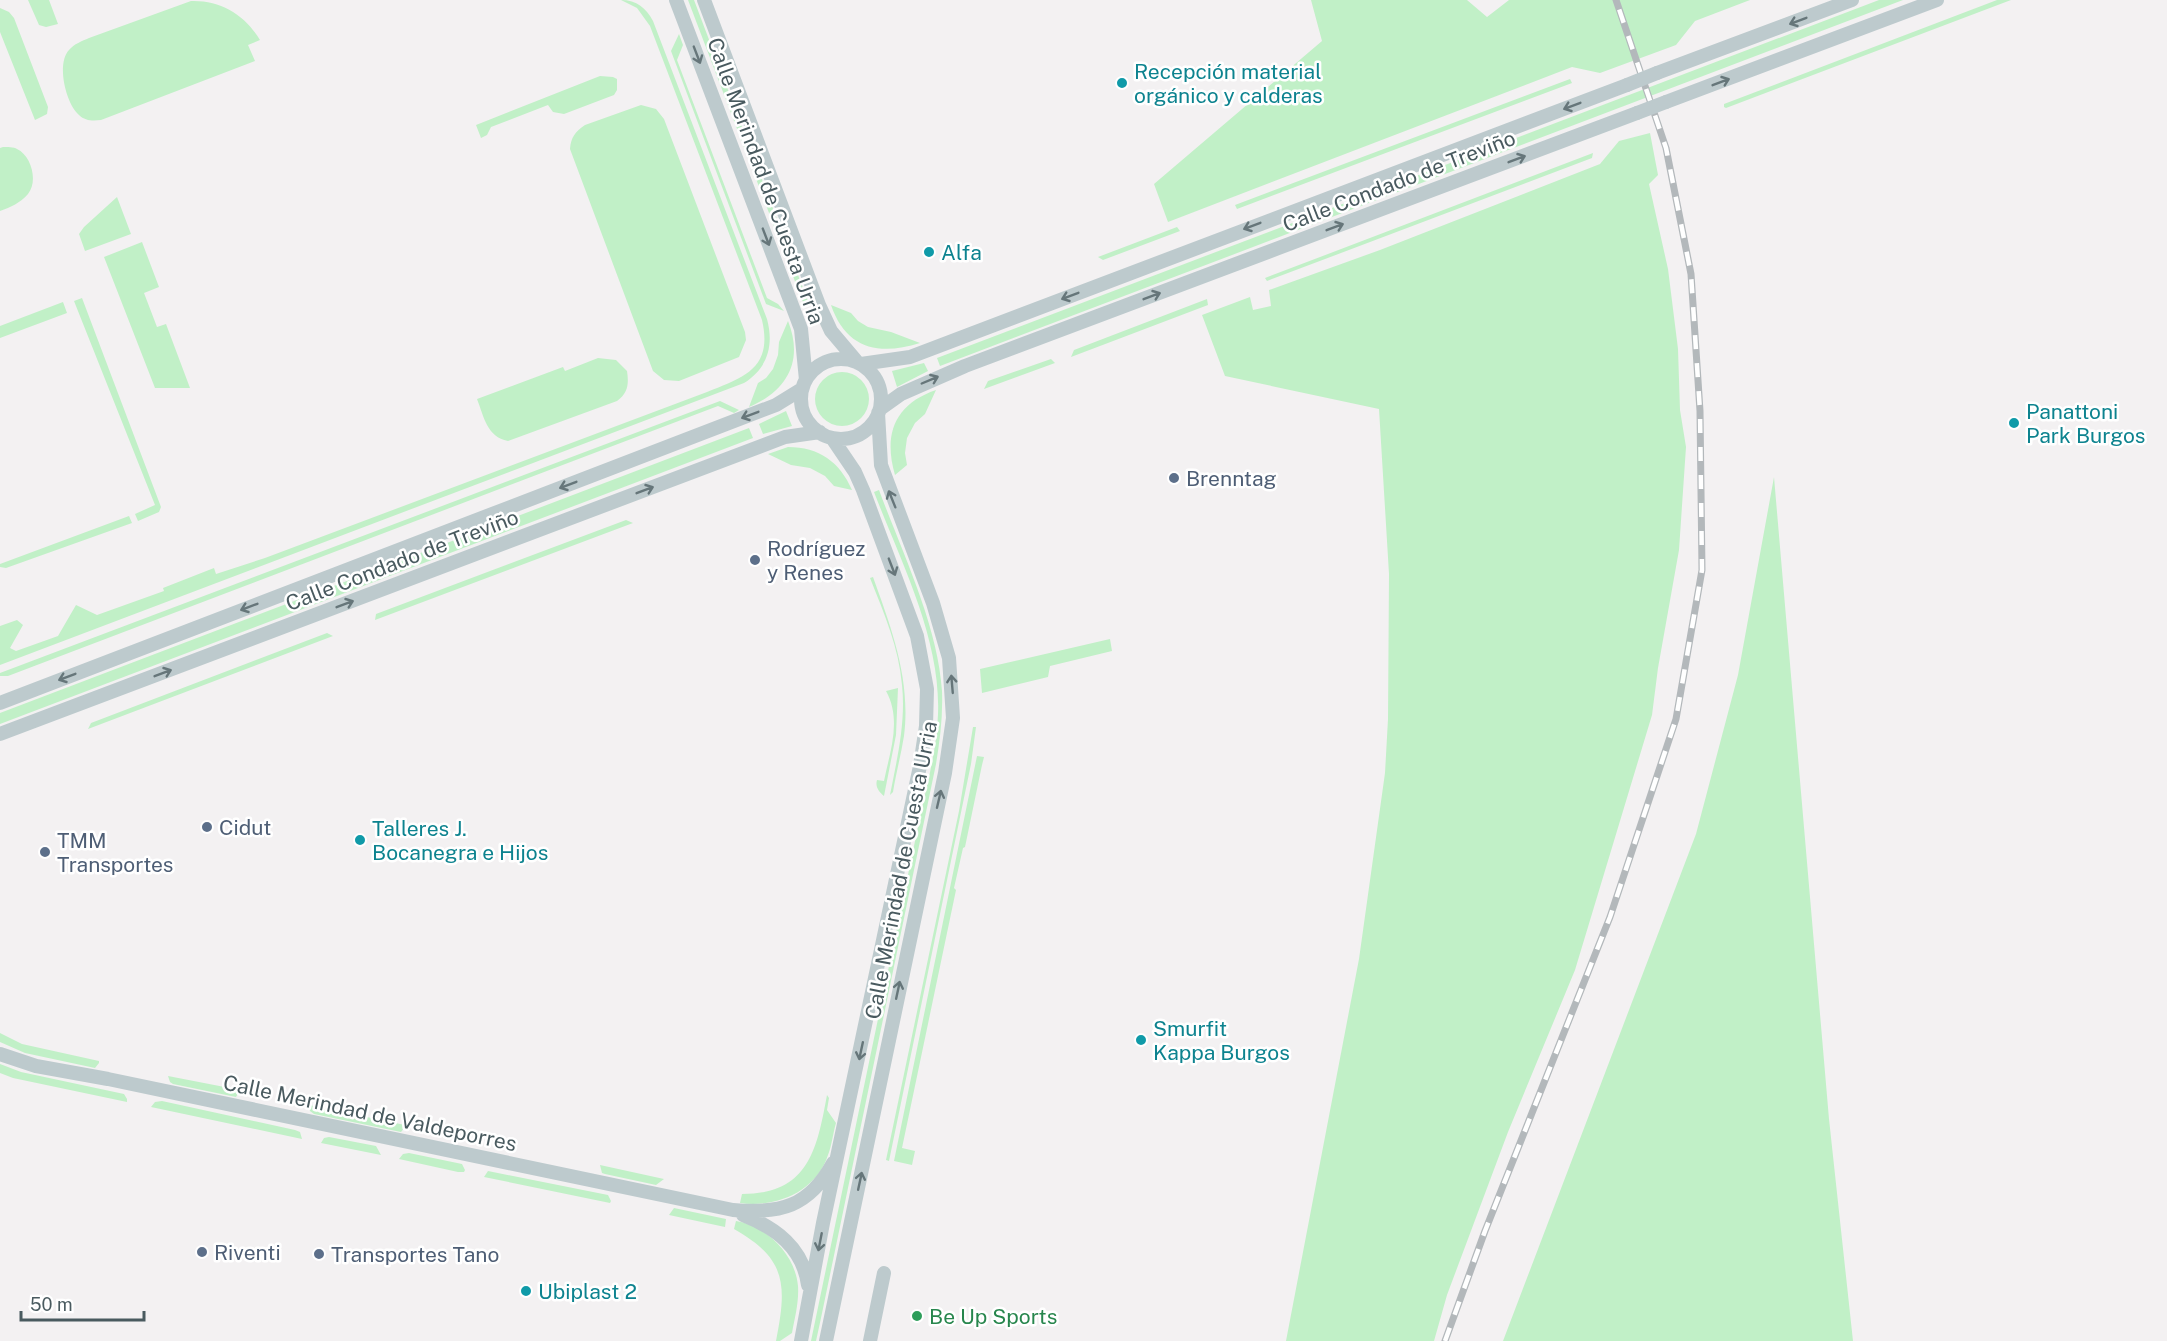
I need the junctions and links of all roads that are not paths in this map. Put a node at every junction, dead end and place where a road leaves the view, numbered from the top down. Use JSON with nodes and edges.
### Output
{"nodes":[{"id":1,"x":676,"y":0,"type":"edge"},
{"id":2,"x":704,"y":0,"type":"edge"},
{"id":3,"x":1852,"y":0,"type":"edge"},
{"id":4,"x":1936,"y":0,"type":"edge"},
{"id":5,"x":859,"y":363,"type":"junction"},
{"id":6,"x":804,"y":384,"type":"junction"},
{"id":7,"x":879,"y":411,"type":"junction"},
{"id":8,"x":826,"y":435,"type":"junction"},
{"id":9,"x":0,"y":703,"type":"edge"},
{"id":10,"x":0,"y":734,"type":"edge"},
{"id":11,"x":0,"y":1054,"type":"edge"},
{"id":12,"x":841,"y":1148,"type":"junction"},
{"id":13,"x":733,"y":1210,"type":"junction"},
{"id":14,"x":884,"y":1273,"type":"dead end"},
{"id":15,"x":810,"y":1295,"type":"junction"},
{"id":16,"x":801,"y":1341,"type":"edge"},
{"id":17,"x":826,"y":1341,"type":"edge"},
{"id":18,"x":870,"y":1341,"type":"edge"}],
"edges":[{"from":1,"to":6,"type":"street","name":"Calle Merindad de Cuesta Urria","one_way":true},
{"from":2,"to":5,"type":"street","name":"Calle Merindad de Cuesta Urria"},
{"from":3,"to":5,"type":"street","name":"Calle Condado de Treviño","one_way":true,"bridge":true},
{"from":7,"to":4,"type":"street","name":"Calle Condado de Treviño","one_way":true,"bridge":true},
{"from":5,"to":6,"type":"street"},
{"from":5,"to":7,"type":"street"},
{"from":6,"to":8,"type":"street"},
{"from":6,"to":9,"type":"street","name":"Calle Condado de Treviño","one_way":true},
{"from":7,"to":8,"type":"street"},
{"from":17,"to":7,"type":"street","name":"Calle Merindad de Cuesta Urria","one_way":true},
{"from":10,"to":8,"type":"street","name":"Calle Condado de Treviño","one_way":true},
{"from":8,"to":12,"type":"street","name":"Calle Merindad de Cuesta Urria","one_way":true},
{"from":11,"to":13,"type":"street","name":"Calle Merindad de Valdeporres"},
{"from":12,"to":13,"type":"street","name":"Calle Merindad de Valdeporres"},
{"from":12,"to":15,"type":"street","name":"Calle Merindad de Cuesta Urria","one_way":true},
{"from":13,"to":15,"type":"street","name":"Calle Merindad de Valdeporres"},
{"from":14,"to":18,"type":"street"},
{"from":15,"to":16,"type":"street","name":"Calle Merindad de Cuesta Urria"}]}
